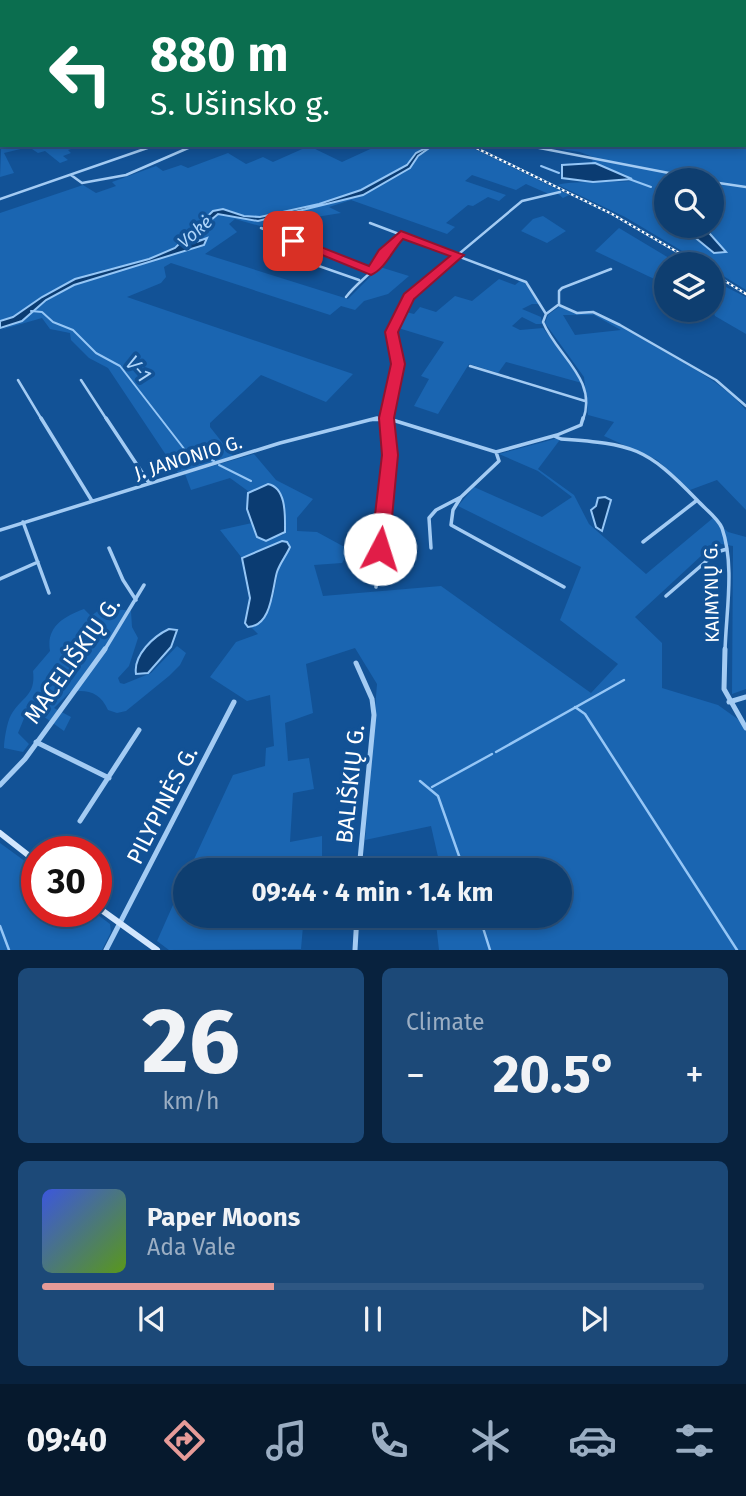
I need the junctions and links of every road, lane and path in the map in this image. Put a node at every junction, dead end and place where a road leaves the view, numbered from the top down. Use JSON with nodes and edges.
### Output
{"nodes":[{"id":1,"x":150,"y":147,"type":"edge"},
{"id":2,"x":189,"y":147,"type":"edge"},
{"id":3,"x":533,"y":147,"type":"edge"},
{"id":4,"x":654,"y":170,"type":"edge"},
{"id":5,"x":71,"y":174,"type":"junction"},
{"id":6,"x":724,"y":184,"type":"edge"},
{"id":7,"x":746,"y":187,"type":"edge"},
{"id":8,"x":560,"y":192,"type":"dead end"},
{"id":9,"x":0,"y":198,"type":"edge"},
{"id":10,"x":370,"y":223,"type":"dead end"},
{"id":11,"x":261,"y":228,"type":"dead end"},
{"id":12,"x":401,"y":234,"type":"junction"},
{"id":13,"x":270,"y":249,"type":"dead end"},
{"id":14,"x":458,"y":255,"type":"junction"},
{"id":15,"x":611,"y":269,"type":"dead end"},
{"id":16,"x":371,"y":271,"type":"junction"},
{"id":17,"x":359,"y":280,"type":"junction"},
{"id":18,"x":346,"y":297,"type":"dead end"},
{"id":19,"x":559,"y":304,"type":"junction"},
{"id":20,"x":544,"y":309,"type":"junction"},
{"id":21,"x":551,"y":310,"type":"junction"},
{"id":22,"x":546,"y":314,"type":"junction"},
{"id":23,"x":470,"y":366,"type":"dead end"},
{"id":24,"x":18,"y":380,"type":"dead end"},
{"id":25,"x":81,"y":380,"type":"dead end"},
{"id":26,"x":585,"y":401,"type":"junction"},
{"id":27,"x":746,"y":406,"type":"edge"},
{"id":28,"x":386,"y":418,"type":"junction"},
{"id":29,"x":554,"y":436,"type":"junction"},
{"id":30,"x":496,"y":452,"type":"junction"},
{"id":31,"x":149,"y":483,"type":"junction"},
{"id":32,"x":461,"y":497,"type":"junction"},
{"id":33,"x":92,"y":501,"type":"junction"},
{"id":34,"x":696,"y":501,"type":"junction"},
{"id":35,"x":23,"y":522,"type":"junction"},
{"id":36,"x":0,"y":530,"type":"edge"},
{"id":37,"x":643,"y":542,"type":"dead end"},
{"id":38,"x":109,"y":548,"type":"dead end"},
{"id":39,"x":431,"y":548,"type":"dead end"},
{"id":40,"x":727,"y":549,"type":"junction"},
{"id":41,"x":38,"y":562,"type":"junction"},
{"id":42,"x":0,"y":579,"type":"edge"},
{"id":43,"x":145,"y":585,"type":"dead end"},
{"id":44,"x":376,"y":587,"type":"dead end"},
{"id":45,"x":565,"y":587,"type":"dead end"},
{"id":46,"x":49,"y":593,"type":"dead end"},
{"id":47,"x":666,"y":596,"type":"dead end"},
{"id":48,"x":136,"y":600,"type":"junction"},
{"id":49,"x":356,"y":663,"type":"dead end"},
{"id":50,"x":746,"y":696,"type":"edge"},
{"id":51,"x":234,"y":702,"type":"dead end"},
{"id":52,"x":729,"y":702,"type":"junction"},
{"id":53,"x":746,"y":728,"type":"edge"},
{"id":54,"x":139,"y":730,"type":"dead end"},
{"id":55,"x":36,"y":742,"type":"junction"},
{"id":56,"x":109,"y":778,"type":"junction"},
{"id":57,"x":0,"y":785,"type":"edge"},
{"id":58,"x":80,"y":821,"type":"dead end"},
{"id":59,"x":0,"y":832,"type":"edge"},
{"id":60,"x":21,"y":849,"type":"edge"},
{"id":61,"x":360,"y":858,"type":"edge"},
{"id":62,"x":112,"y":917,"type":"edge"},
{"id":63,"x":120,"y":923,"type":"junction"},
{"id":64,"x":356,"y":928,"type":"edge"},
{"id":65,"x":106,"y":950,"type":"edge"},
{"id":66,"x":157,"y":950,"type":"edge"},
{"id":67,"x":355,"y":950,"type":"edge"}],
"edges":[{"from":1,"to":5,"type":"street"},
{"from":2,"to":5,"type":"street"},
{"from":3,"to":4,"type":"street"},
{"from":5,"to":9,"type":"street"},
{"from":6,"to":7,"type":"street"},
{"from":8,"to":14,"type":"street"},
{"from":10,"to":12,"type":"street"},
{"from":11,"to":16,"type":"street"},
{"from":12,"to":14,"type":"street"},
{"from":12,"to":16,"type":"street"},
{"from":13,"to":17,"type":"street"},
{"from":14,"to":20,"type":"street"},
{"from":14,"to":28,"type":"street"},
{"from":15,"to":19,"type":"street"},
{"from":16,"to":17,"type":"street"},
{"from":17,"to":18,"type":"street"},
{"from":19,"to":21,"type":"street"},
{"from":19,"to":27,"type":"street"},
{"from":20,"to":21,"type":"street"},
{"from":20,"to":22,"type":"street"},
{"from":21,"to":22,"type":"street"},
{"from":22,"to":26,"type":"street"},
{"from":23,"to":26,"type":"street"},
{"from":24,"to":33,"type":"street"},
{"from":25,"to":31,"type":"street"},
{"from":26,"to":29,"type":"street"},
{"from":28,"to":30,"type":"street"},
{"from":28,"to":31,"type":"street","name":"J. JANONIO G."},
{"from":28,"to":44,"type":"street"},
{"from":29,"to":30,"type":"street"},
{"from":29,"to":34,"type":"street","name":"KAIMYNŲ G."},
{"from":30,"to":32,"type":"street"},
{"from":31,"to":33,"type":"street","name":"J. JANONIO G."},
{"from":32,"to":39,"type":"street"},
{"from":32,"to":45,"type":"street"},
{"from":33,"to":35,"type":"street","name":"J. JANONIO G."},
{"from":34,"to":37,"type":"street"},
{"from":34,"to":40,"type":"street","name":"KAIMYNŲ G."},
{"from":35,"to":36,"type":"street","name":"J. JANONIO G."},
{"from":35,"to":41,"type":"street"},
{"from":38,"to":48,"type":"street"},
{"from":40,"to":47,"type":"street"},
{"from":40,"to":52,"type":"street","name":"KAIMYNŲ G."},
{"from":41,"to":42,"type":"street"},
{"from":41,"to":46,"type":"street"},
{"from":43,"to":48,"type":"street","name":"MACELIŠKIŲ G."},
{"from":48,"to":55,"type":"street","name":"MACELIŠKIŲ G."},
{"from":49,"to":61,"type":"street","name":"BALIŠKIŲ G."},
{"from":50,"to":52,"type":"street"},
{"from":51,"to":63,"type":"street","name":"PILYPINĖS G."},
{"from":52,"to":53,"type":"street","name":"KAIMYNŲ G."},
{"from":54,"to":56,"type":"street"},
{"from":55,"to":56,"type":"street"},
{"from":55,"to":57,"type":"street","name":"MACELIŠKIŲ G."},
{"from":56,"to":58,"type":"street"},
{"from":59,"to":60,"type":"main road"},
{"from":62,"to":63,"type":"main road"},
{"from":63,"to":65,"type":"street","name":"PILYPINĖS G."},
{"from":63,"to":66,"type":"main road"},
{"from":64,"to":67,"type":"street"}]}
